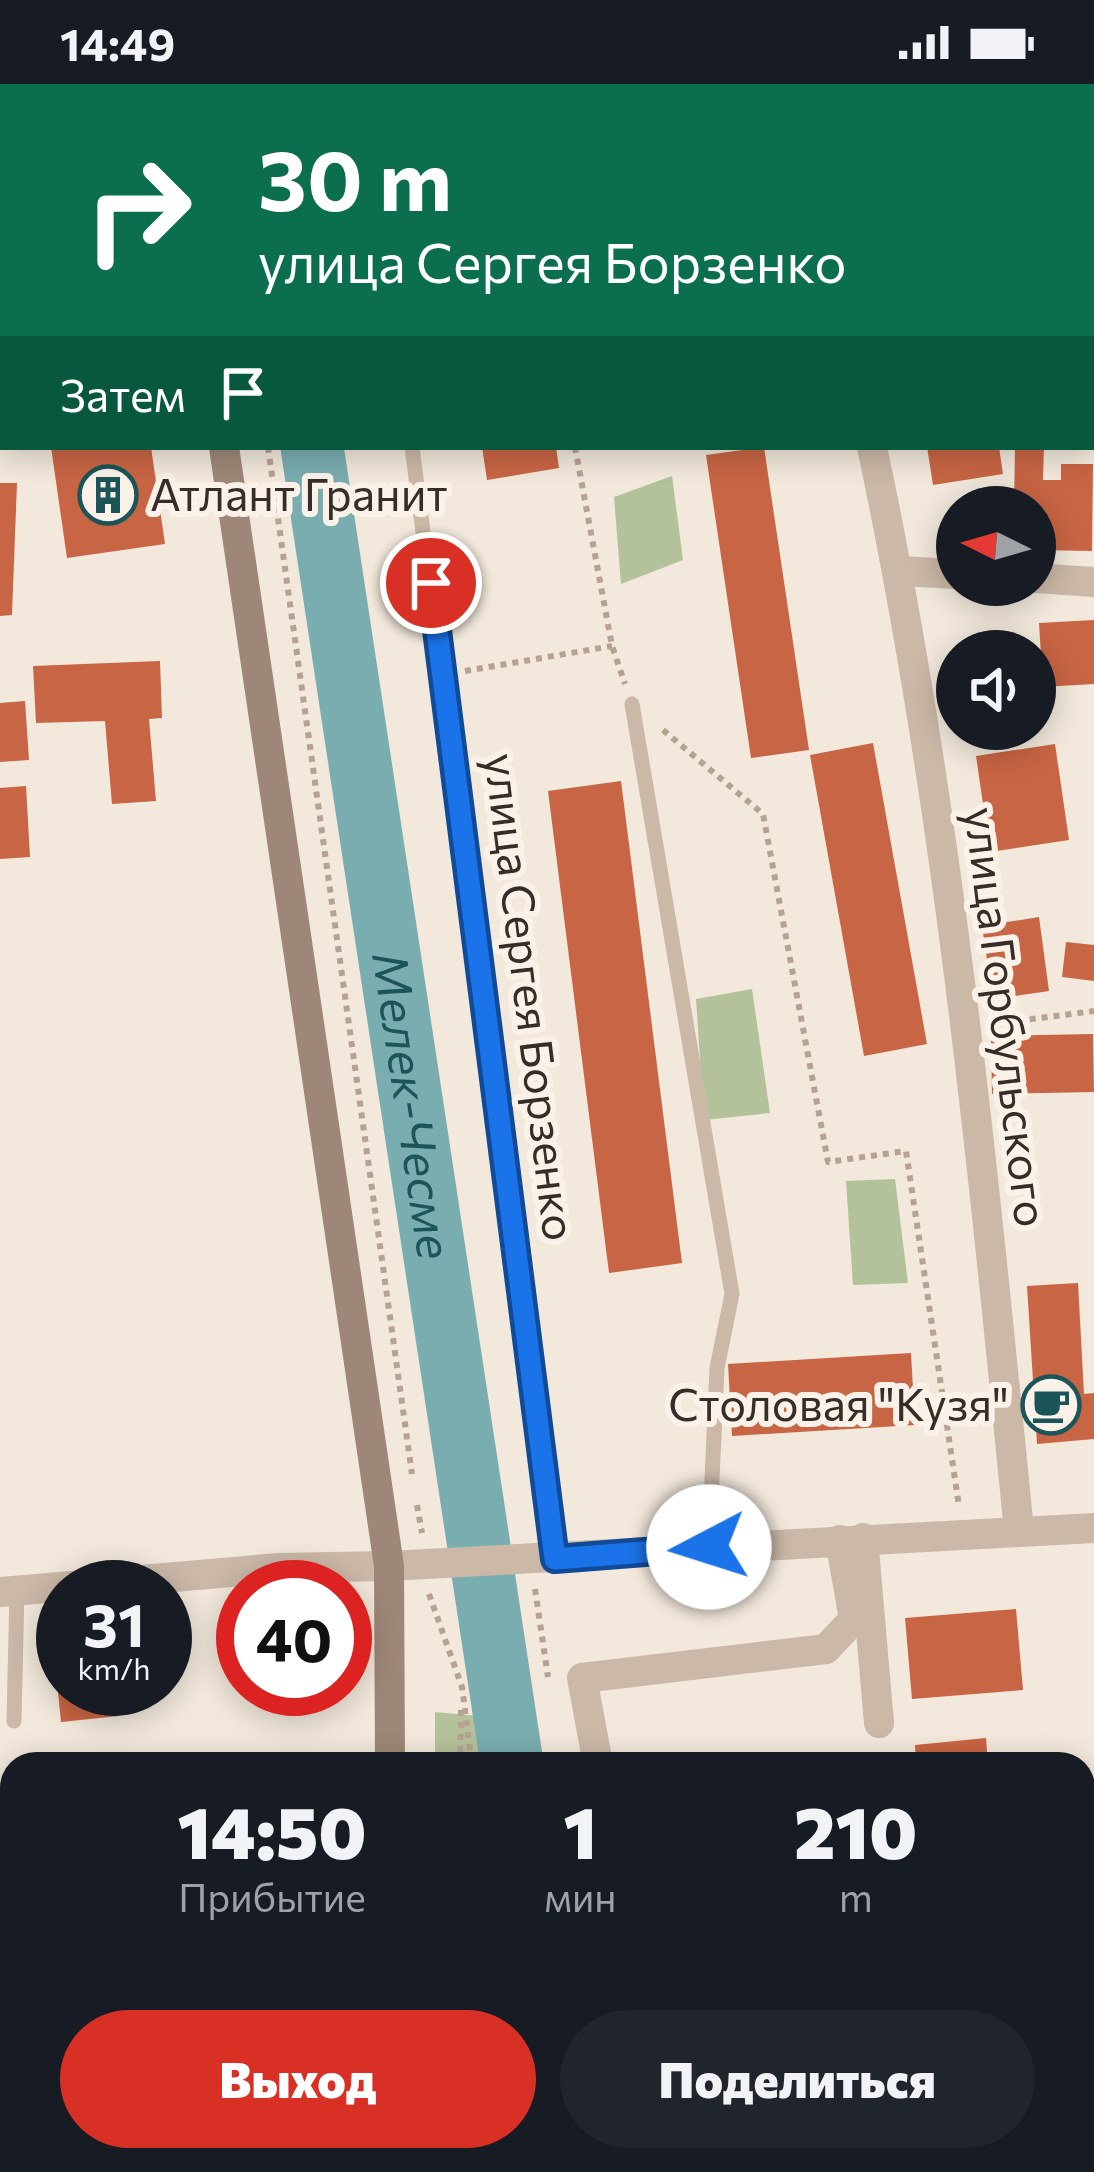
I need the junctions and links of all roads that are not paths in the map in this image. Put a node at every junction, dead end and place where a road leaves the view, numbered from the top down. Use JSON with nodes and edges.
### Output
{"nodes":[{"id":1,"x":224,"y":450,"type":"edge"},
{"id":2,"x":412,"y":450,"type":"edge"},
{"id":3,"x":873,"y":450,"type":"edge"},
{"id":4,"x":898,"y":571,"type":"junction"},
{"id":5,"x":936,"y":573,"type":"edge"},
{"id":6,"x":1056,"y":579,"type":"edge"},
{"id":7,"x":1094,"y":582,"type":"edge"},
{"id":8,"x":632,"y":704,"type":"road end"},
{"id":9,"x":1094,"y":1528,"type":"edge"},
{"id":10,"x":1019,"y":1531,"type":"junction"},
{"id":11,"x":851,"y":1539,"type":"junction"},
{"id":12,"x":709,"y":1547,"type":"junction"},
{"id":13,"x":543,"y":1560,"type":"junction"},
{"id":14,"x":389,"y":1566,"type":"junction"},
{"id":15,"x":9,"y":1592,"type":"edge"},
{"id":16,"x":862,"y":1618,"type":"junction"},
{"id":17,"x":14,"y":1721,"type":"dead end"},
{"id":18,"x":879,"y":1723,"type":"dead end"},
{"id":19,"x":390,"y":1752,"type":"edge"},
{"id":20,"x":596,"y":1752,"type":"edge"}],
"edges":[{"from":1,"to":14,"type":"main road"},
{"from":2,"to":13,"type":"lane","name":"улица Сергея Борзенко"},
{"from":3,"to":4,"type":"street","name":"улица Горбульского"},
{"from":4,"to":5,"type":"street"},
{"from":4,"to":10,"type":"street","name":"улица Горбульского"},
{"from":6,"to":7,"type":"street"},
{"from":8,"to":12,"type":"lane"},
{"from":9,"to":10,"type":"street"},
{"from":10,"to":11,"type":"street"},
{"from":11,"to":12,"type":"street"},
{"from":11,"to":16,"type":"street"},
{"from":12,"to":13,"type":"street"},
{"from":13,"to":14,"type":"street"},
{"from":14,"to":15,"type":"street"},
{"from":14,"to":19,"type":"main road"},
{"from":15,"to":17,"type":"lane"},
{"from":16,"to":18,"type":"street"},
{"from":16,"to":20,"type":"street"}]}
